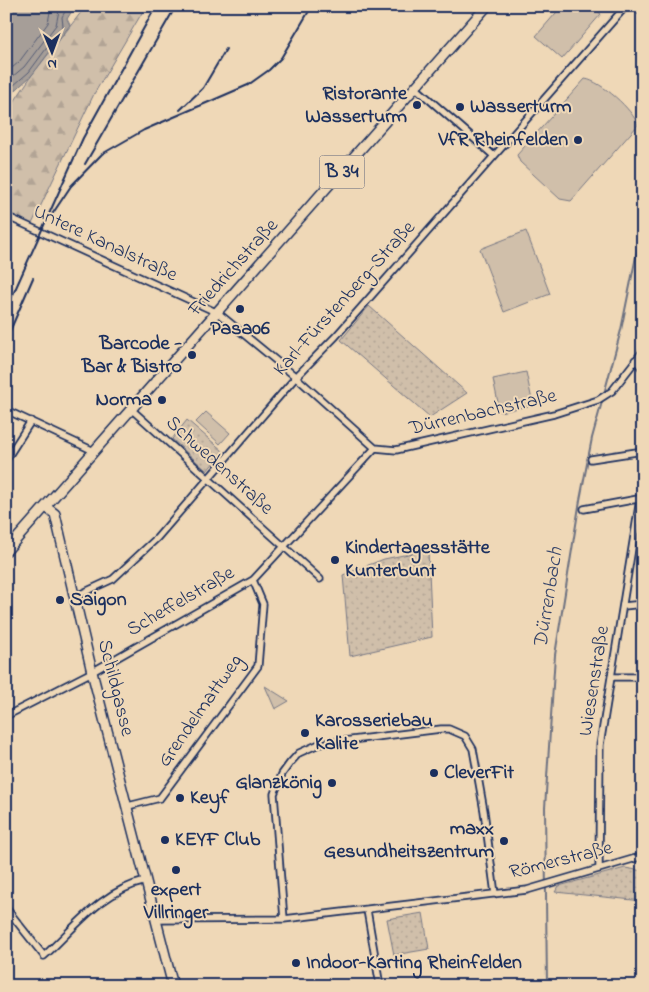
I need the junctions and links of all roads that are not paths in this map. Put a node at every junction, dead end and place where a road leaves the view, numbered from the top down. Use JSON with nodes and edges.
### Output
{"nodes":[{"id":1,"x":487,"y":6,"type":"edge"},
{"id":2,"x":626,"y":6,"type":"edge"},
{"id":3,"x":634,"y":6,"type":"edge"},
{"id":4,"x":643,"y":13,"type":"edge"},
{"id":5,"x":416,"y":88,"type":"junction"},
{"id":6,"x":494,"y":156,"type":"junction"},
{"id":7,"x":6,"y":216,"type":"edge"},
{"id":8,"x":218,"y":313,"type":"junction"},
{"id":9,"x":643,"y":350,"type":"edge"},
{"id":10,"x":635,"y":360,"type":"junction"},
{"id":11,"x":643,"y":369,"type":"edge"},
{"id":12,"x":296,"y":377,"type":"junction"},
{"id":13,"x":131,"y":409,"type":"junction"},
{"id":14,"x":6,"y":410,"type":"edge"},
{"id":15,"x":31,"y":421,"type":"junction"},
{"id":16,"x":375,"y":448,"type":"junction"},
{"id":17,"x":94,"y":451,"type":"junction"},
{"id":18,"x":643,"y":451,"type":"edge"},
{"id":19,"x":591,"y":459,"type":"dead end"},
{"id":20,"x":6,"y":460,"type":"edge"},
{"id":21,"x":209,"y":478,"type":"junction"},
{"id":22,"x":641,"y":498,"type":"edge"},
{"id":23,"x":46,"y":507,"type":"junction"},
{"id":24,"x":584,"y":509,"type":"dead end"},
{"id":25,"x":284,"y":547,"type":"junction"},
{"id":26,"x":6,"y":551,"type":"edge"},
{"id":27,"x":320,"y":579,"type":"dead end"},
{"id":28,"x":253,"y":580,"type":"junction"},
{"id":29,"x":74,"y":597,"type":"junction"},
{"id":30,"x":643,"y":604,"type":"edge"},
{"id":31,"x":624,"y":606,"type":"junction"},
{"id":32,"x":92,"y":672,"type":"junction"},
{"id":33,"x":611,"y":677,"type":"junction"},
{"id":34,"x":643,"y":677,"type":"edge"},
{"id":35,"x":6,"y":716,"type":"edge"},
{"id":36,"x":128,"y":806,"type":"junction"},
{"id":37,"x":643,"y":856,"type":"edge"},
{"id":38,"x":599,"y":869,"type":"junction"},
{"id":39,"x":146,"y":880,"type":"junction"},
{"id":40,"x":495,"y":894,"type":"junction"},
{"id":41,"x":6,"y":908,"type":"edge"},
{"id":42,"x":367,"y":910,"type":"junction"},
{"id":43,"x":284,"y":919,"type":"junction"},
{"id":44,"x":156,"y":920,"type":"junction"},
{"id":45,"x":173,"y":986,"type":"edge"},
{"id":46,"x":380,"y":986,"type":"edge"}],
"edges":[{"from":1,"to":5,"type":"main road","name":"Friedrichstraße","number":"B 34"},
{"from":2,"to":6,"type":"street","name":"Karl-Fürstenberg-Straße"},
{"from":3,"to":4,"type":"street"},
{"from":5,"to":6,"type":"street"},
{"from":5,"to":8,"type":"main road","name":"Friedrichstraße","number":"B 34"},
{"from":6,"to":12,"type":"street","name":"Karl-Fürstenberg-Straße"},
{"from":7,"to":8,"type":"street","name":"Untere Kanalstraße"},
{"from":8,"to":12,"type":"street","name":"Untere Kanalstraße"},
{"from":8,"to":13,"type":"main road","name":"Friedrichstraße","number":"B 34"},
{"from":9,"to":10,"type":"street"},
{"from":10,"to":11,"type":"street"},
{"from":10,"to":16,"type":"street","name":"Dürrenbachstraße"},
{"from":12,"to":16,"type":"street","name":"Untere Kanalstraße"},
{"from":12,"to":21,"type":"street","name":"Karl-Fürstenberg-Straße"},
{"from":13,"to":17,"type":"main road","name":"Friedrichstraße","number":"B 34"},
{"from":13,"to":21,"type":"street","name":"Schwedenstraße"},
{"from":14,"to":15,"type":"street"},
{"from":15,"to":17,"type":"street"},
{"from":15,"to":20,"type":"street"},
{"from":16,"to":25,"type":"street","name":"Scheffelstraße"},
{"from":17,"to":23,"type":"main road","name":"Friedrichstraße","number":"B 34"},
{"from":18,"to":19,"type":"street"},
{"from":21,"to":25,"type":"street","name":"Schwedenstraße"},
{"from":21,"to":29,"type":"street","name":"Karl-Fürstenberg-Straße"},
{"from":22,"to":24,"type":"street"},
{"from":22,"to":31,"type":"street","name":"Wiesenstraße"},
{"from":23,"to":26,"type":"main road","name":"Friedrichstraße","number":"B 34"},
{"from":23,"to":29,"type":"main road","name":"Schildgasse"},
{"from":25,"to":27,"type":"street"},
{"from":25,"to":28,"type":"street","name":"Scheffelstraße"},
{"from":28,"to":32,"type":"street","name":"Scheffelstraße"},
{"from":28,"to":36,"type":"street","name":"Grendelmattweg"},
{"from":29,"to":32,"type":"main road","name":"Schildgasse"},
{"from":30,"to":31,"type":"street"},
{"from":31,"to":33,"type":"street","name":"Wiesenstraße"},
{"from":32,"to":35,"type":"street","name":"Scheffelstraße"},
{"from":32,"to":36,"type":"main road","name":"Schildgasse"},
{"from":33,"to":34,"type":"street"},
{"from":33,"to":38,"type":"street","name":"Wiesenstraße"},
{"from":36,"to":39,"type":"main road","name":"Schildgasse"},
{"from":37,"to":38,"type":"street","name":"Römerstraße"},
{"from":38,"to":40,"type":"street","name":"Römerstraße"},
{"from":39,"to":41,"type":"street"},
{"from":39,"to":44,"type":"main road","name":"Schildgasse"},
{"from":40,"to":42,"type":"street","name":"Römerstraße"},
{"from":40,"to":43,"type":"street"},
{"from":42,"to":43,"type":"street","name":"Römerstraße"},
{"from":42,"to":46,"type":"street"},
{"from":43,"to":44,"type":"street","name":"Römerstraße"},
{"from":44,"to":45,"type":"main road","name":"Schildgasse"}]}
